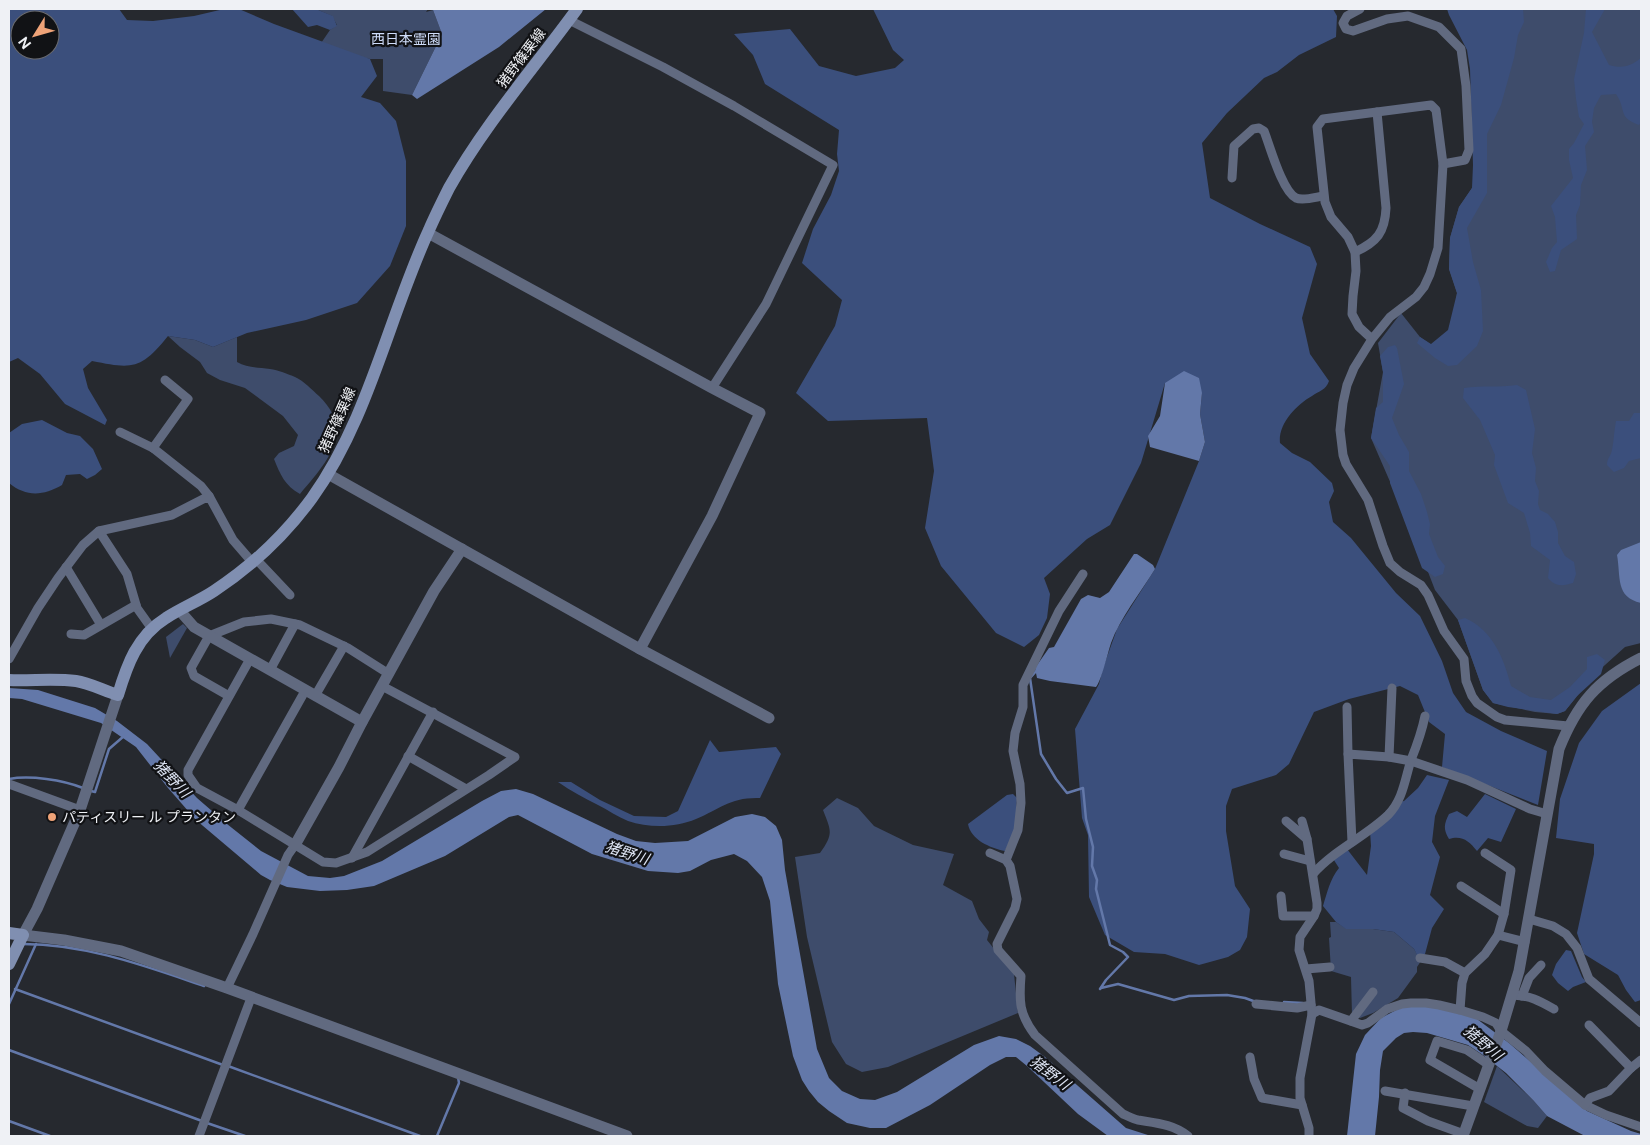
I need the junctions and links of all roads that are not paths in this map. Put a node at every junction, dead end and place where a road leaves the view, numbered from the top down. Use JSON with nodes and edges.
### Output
{"nodes":[{"id":1,"x":577,"y":9,"type":"edge"},
{"id":2,"x":1360,"y":9,"type":"edge"},
{"id":3,"x":569,"y":20,"type":"junction"},
{"id":4,"x":1377,"y":112,"type":"junction"},
{"id":5,"x":1442,"y":164,"type":"junction"},
{"id":6,"x":1232,"y":178,"type":"dead end"},
{"id":7,"x":1324,"y":196,"type":"junction"},
{"id":8,"x":428,"y":233,"type":"junction"},
{"id":9,"x":1355,"y":252,"type":"junction"},
{"id":10,"x":1372,"y":338,"type":"junction"},
{"id":11,"x":165,"y":380,"type":"dead end"},
{"id":12,"x":712,"y":388,"type":"junction"},
{"id":13,"x":120,"y":432,"type":"dead end"},
{"id":14,"x":153,"y":448,"type":"junction"},
{"id":15,"x":328,"y":474,"type":"junction"},
{"id":16,"x":209,"y":496,"type":"junction"},
{"id":17,"x":100,"y":531,"type":"junction"},
{"id":18,"x":462,"y":549,"type":"junction"},
{"id":19,"x":254,"y":560,"type":"junction"},
{"id":20,"x":66,"y":567,"type":"junction"},
{"id":21,"x":1083,"y":574,"type":"dead end"},
{"id":22,"x":290,"y":595,"type":"dead end"},
{"id":23,"x":136,"y":605,"type":"junction"},
{"id":24,"x":180,"y":611,"type":"junction"},
{"id":25,"x":295,"y":624,"type":"junction"},
{"id":26,"x":101,"y":625,"type":"junction"},
{"id":27,"x":152,"y":630,"type":"junction"},
{"id":28,"x":71,"y":634,"type":"dead end"},
{"id":29,"x":209,"y":636,"type":"junction"},
{"id":30,"x":344,"y":646,"type":"junction"},
{"id":31,"x":640,"y":649,"type":"junction"},
{"id":32,"x":1641,"y":658,"type":"edge"},
{"id":33,"x":9,"y":659,"type":"edge"},
{"id":34,"x":250,"y":660,"type":"junction"},
{"id":35,"x":270,"y":670,"type":"junction"},
{"id":36,"x":389,"y":674,"type":"junction"},
{"id":37,"x":9,"y":680,"type":"edge"},
{"id":38,"x":382,"y":686,"type":"junction"},
{"id":39,"x":1392,"y":688,"type":"dead end"},
{"id":40,"x":310,"y":693,"type":"junction"},
{"id":41,"x":118,"y":695,"type":"junction"},
{"id":42,"x":229,"y":696,"type":"junction"},
{"id":43,"x":1347,"y":707,"type":"dead end"},
{"id":44,"x":433,"y":712,"type":"junction"},
{"id":45,"x":1425,"y":716,"type":"dead end"},
{"id":46,"x":769,"y":718,"type":"dead end"},
{"id":47,"x":362,"y":722,"type":"junction"},
{"id":48,"x":1568,"y":726,"type":"junction"},
{"id":49,"x":1348,"y":754,"type":"junction"},
{"id":50,"x":408,"y":756,"type":"junction"},
{"id":51,"x":1389,"y":757,"type":"junction"},
{"id":52,"x":1411,"y":761,"type":"junction"},
{"id":53,"x":9,"y":784,"type":"edge"},
{"id":54,"x":466,"y":789,"type":"junction"},
{"id":55,"x":80,"y":810,"type":"junction"},
{"id":56,"x":238,"y":810,"type":"junction"},
{"id":57,"x":1547,"y":814,"type":"junction"},
{"id":58,"x":1286,"y":821,"type":"dead end"},
{"id":59,"x":1302,"y":821,"type":"dead end"},
{"id":60,"x":1307,"y":840,"type":"junction"},
{"id":61,"x":1352,"y":842,"type":"junction"},
{"id":62,"x":295,"y":845,"type":"junction"},
{"id":63,"x":1485,"y":853,"type":"dead end"},
{"id":64,"x":990,"y":854,"type":"dead end"},
{"id":65,"x":1284,"y":854,"type":"dead end"},
{"id":66,"x":352,"y":858,"type":"junction"},
{"id":67,"x":1006,"y":860,"type":"junction"},
{"id":68,"x":1310,"y":861,"type":"junction"},
{"id":69,"x":1313,"y":874,"type":"junction"},
{"id":70,"x":1460,"y":886,"type":"dead end"},
{"id":71,"x":1281,"y":896,"type":"dead end"},
{"id":72,"x":1504,"y":914,"type":"junction"},
{"id":73,"x":1314,"y":916,"type":"junction"},
{"id":74,"x":1529,"y":920,"type":"junction"},
{"id":75,"x":9,"y":933,"type":"edge"},
{"id":76,"x":22,"y":935,"type":"junction"},
{"id":77,"x":1498,"y":935,"type":"junction"},
{"id":78,"x":1525,"y":942,"type":"junction"},
{"id":79,"x":1420,"y":958,"type":"dead end"},
{"id":80,"x":9,"y":964,"type":"edge"},
{"id":81,"x":1541,"y":964,"type":"dead end"},
{"id":82,"x":1330,"y":967,"type":"dead end"},
{"id":83,"x":1306,"y":969,"type":"junction"},
{"id":84,"x":1465,"y":973,"type":"junction"},
{"id":85,"x":227,"y":988,"type":"junction"},
{"id":86,"x":1373,"y":992,"type":"dead end"},
{"id":87,"x":1518,"y":995,"type":"junction"},
{"id":88,"x":251,"y":998,"type":"junction"},
{"id":89,"x":1256,"y":1004,"type":"dead end"},
{"id":90,"x":1312,"y":1009,"type":"junction"},
{"id":91,"x":1554,"y":1009,"type":"dead end"},
{"id":92,"x":1460,"y":1010,"type":"junction"},
{"id":93,"x":1351,"y":1022,"type":"junction"},
{"id":94,"x":1641,"y":1023,"type":"edge"},
{"id":95,"x":1588,"y":1025,"type":"dead end"},
{"id":96,"x":1501,"y":1030,"type":"junction"},
{"id":97,"x":1250,"y":1056,"type":"dead end"},
{"id":98,"x":1641,"y":1060,"type":"edge"},
{"id":99,"x":1489,"y":1064,"type":"junction"},
{"id":100,"x":1631,"y":1068,"type":"junction"},
{"id":101,"x":1480,"y":1089,"type":"junction"},
{"id":102,"x":1384,"y":1091,"type":"dead end"},
{"id":103,"x":1405,"y":1094,"type":"junction"},
{"id":104,"x":1302,"y":1105,"type":"junction"},
{"id":105,"x":1584,"y":1105,"type":"junction"},
{"id":106,"x":1473,"y":1106,"type":"junction"},
{"id":107,"x":1641,"y":1127,"type":"edge"},
{"id":108,"x":1463,"y":1135,"type":"edge"},
{"id":109,"x":199,"y":1136,"type":"edge"},
{"id":110,"x":627,"y":1136,"type":"edge"},
{"id":111,"x":1188,"y":1136,"type":"edge"},
{"id":112,"x":1309,"y":1136,"type":"edge"}],
"edges":[{"from":1,"to":3,"type":"main road","name":"猪野篠栗線"},
{"from":2,"to":5,"type":"street"},
{"from":3,"to":8,"type":"main road","name":"猪野篠栗線"},
{"from":3,"to":12,"type":"street"},
{"from":4,"to":5,"type":"street"},
{"from":4,"to":7,"type":"street"},
{"from":4,"to":9,"type":"street"},
{"from":5,"to":10,"type":"street"},
{"from":6,"to":7,"type":"street"},
{"from":7,"to":9,"type":"street"},
{"from":8,"to":12,"type":"street"},
{"from":8,"to":15,"type":"main road","name":"猪野篠栗線"},
{"from":9,"to":10,"type":"street"},
{"from":10,"to":48,"type":"street"},
{"from":11,"to":14,"type":"street"},
{"from":12,"to":31,"type":"street"},
{"from":13,"to":14,"type":"street"},
{"from":14,"to":16,"type":"street"},
{"from":15,"to":18,"type":"street"},
{"from":15,"to":19,"type":"main road","name":"猪野篠栗線"},
{"from":16,"to":17,"type":"street"},
{"from":16,"to":19,"type":"street"},
{"from":17,"to":20,"type":"street"},
{"from":17,"to":23,"type":"street"},
{"from":18,"to":31,"type":"street"},
{"from":18,"to":36,"type":"street"},
{"from":19,"to":22,"type":"street"},
{"from":19,"to":24,"type":"main road","name":"猪野篠栗線"},
{"from":20,"to":26,"type":"street"},
{"from":20,"to":33,"type":"street"},
{"from":21,"to":67,"type":"street"},
{"from":23,"to":26,"type":"street"},
{"from":23,"to":27,"type":"street"},
{"from":24,"to":27,"type":"main road","name":"猪野篠栗線"},
{"from":24,"to":29,"type":"street"},
{"from":25,"to":29,"type":"street"},
{"from":25,"to":30,"type":"street"},
{"from":25,"to":35,"type":"street"},
{"from":26,"to":28,"type":"street"},
{"from":27,"to":41,"type":"main road","name":"猪野篠栗線"},
{"from":29,"to":34,"type":"street"},
{"from":29,"to":42,"type":"street"},
{"from":30,"to":36,"type":"street"},
{"from":30,"to":40,"type":"street"},
{"from":31,"to":46,"type":"street"},
{"from":32,"to":48,"type":"street"},
{"from":34,"to":35,"type":"street"},
{"from":34,"to":42,"type":"street"},
{"from":35,"to":40,"type":"street"},
{"from":36,"to":38,"type":"street"},
{"from":37,"to":41,"type":"main road"},
{"from":38,"to":44,"type":"street"},
{"from":38,"to":47,"type":"street"},
{"from":39,"to":51,"type":"street"},
{"from":40,"to":47,"type":"street"},
{"from":40,"to":56,"type":"street"},
{"from":41,"to":55,"type":"street"},
{"from":42,"to":56,"type":"street"},
{"from":43,"to":49,"type":"street"},
{"from":44,"to":50,"type":"street"},
{"from":44,"to":54,"type":"street"},
{"from":45,"to":52,"type":"street"},
{"from":47,"to":62,"type":"street"},
{"from":48,"to":57,"type":"street"},
{"from":49,"to":51,"type":"street"},
{"from":49,"to":61,"type":"street"},
{"from":50,"to":54,"type":"street"},
{"from":50,"to":66,"type":"street"},
{"from":51,"to":52,"type":"street"},
{"from":52,"to":57,"type":"street"},
{"from":52,"to":61,"type":"street"},
{"from":53,"to":55,"type":"street"},
{"from":54,"to":66,"type":"street"},
{"from":55,"to":76,"type":"street"},
{"from":56,"to":62,"type":"street"},
{"from":57,"to":74,"type":"street"},
{"from":58,"to":60,"type":"street"},
{"from":59,"to":60,"type":"street"},
{"from":60,"to":68,"type":"street"},
{"from":61,"to":69,"type":"street"},
{"from":62,"to":66,"type":"street"},
{"from":62,"to":85,"type":"street"},
{"from":63,"to":72,"type":"street"},
{"from":64,"to":67,"type":"street"},
{"from":65,"to":68,"type":"street"},
{"from":67,"to":111,"type":"street"},
{"from":68,"to":69,"type":"street"},
{"from":69,"to":73,"type":"street"},
{"from":70,"to":72,"type":"street"},
{"from":71,"to":73,"type":"street"},
{"from":72,"to":77,"type":"street"},
{"from":73,"to":83,"type":"street"},
{"from":74,"to":78,"type":"street"},
{"from":74,"to":94,"type":"street"},
{"from":75,"to":76,"type":"main road"},
{"from":76,"to":80,"type":"main road"},
{"from":76,"to":85,"type":"street"},
{"from":77,"to":78,"type":"street"},
{"from":77,"to":84,"type":"street"},
{"from":78,"to":87,"type":"street"},
{"from":79,"to":84,"type":"street"},
{"from":81,"to":87,"type":"street"},
{"from":82,"to":83,"type":"street"},
{"from":83,"to":90,"type":"street"},
{"from":84,"to":92,"type":"street"},
{"from":85,"to":88,"type":"street"},
{"from":86,"to":93,"type":"street"},
{"from":87,"to":91,"type":"street"},
{"from":87,"to":96,"type":"street"},
{"from":88,"to":109,"type":"street"},
{"from":88,"to":110,"type":"street"},
{"from":89,"to":90,"type":"street"},
{"from":90,"to":93,"type":"street"},
{"from":90,"to":104,"type":"street"},
{"from":92,"to":93,"type":"street"},
{"from":92,"to":96,"type":"street"},
{"from":95,"to":100,"type":"street"},
{"from":96,"to":99,"type":"street"},
{"from":96,"to":105,"type":"street"},
{"from":97,"to":104,"type":"street"},
{"from":98,"to":100,"type":"street"},
{"from":99,"to":101,"type":"street"},
{"from":99,"to":101,"type":"street"},
{"from":100,"to":105,"type":"street"},
{"from":101,"to":106,"type":"street"},
{"from":102,"to":103,"type":"street"},
{"from":103,"to":106,"type":"street"},
{"from":103,"to":108,"type":"street"},
{"from":104,"to":112,"type":"street"},
{"from":105,"to":107,"type":"street"},
{"from":106,"to":108,"type":"street"}]}
